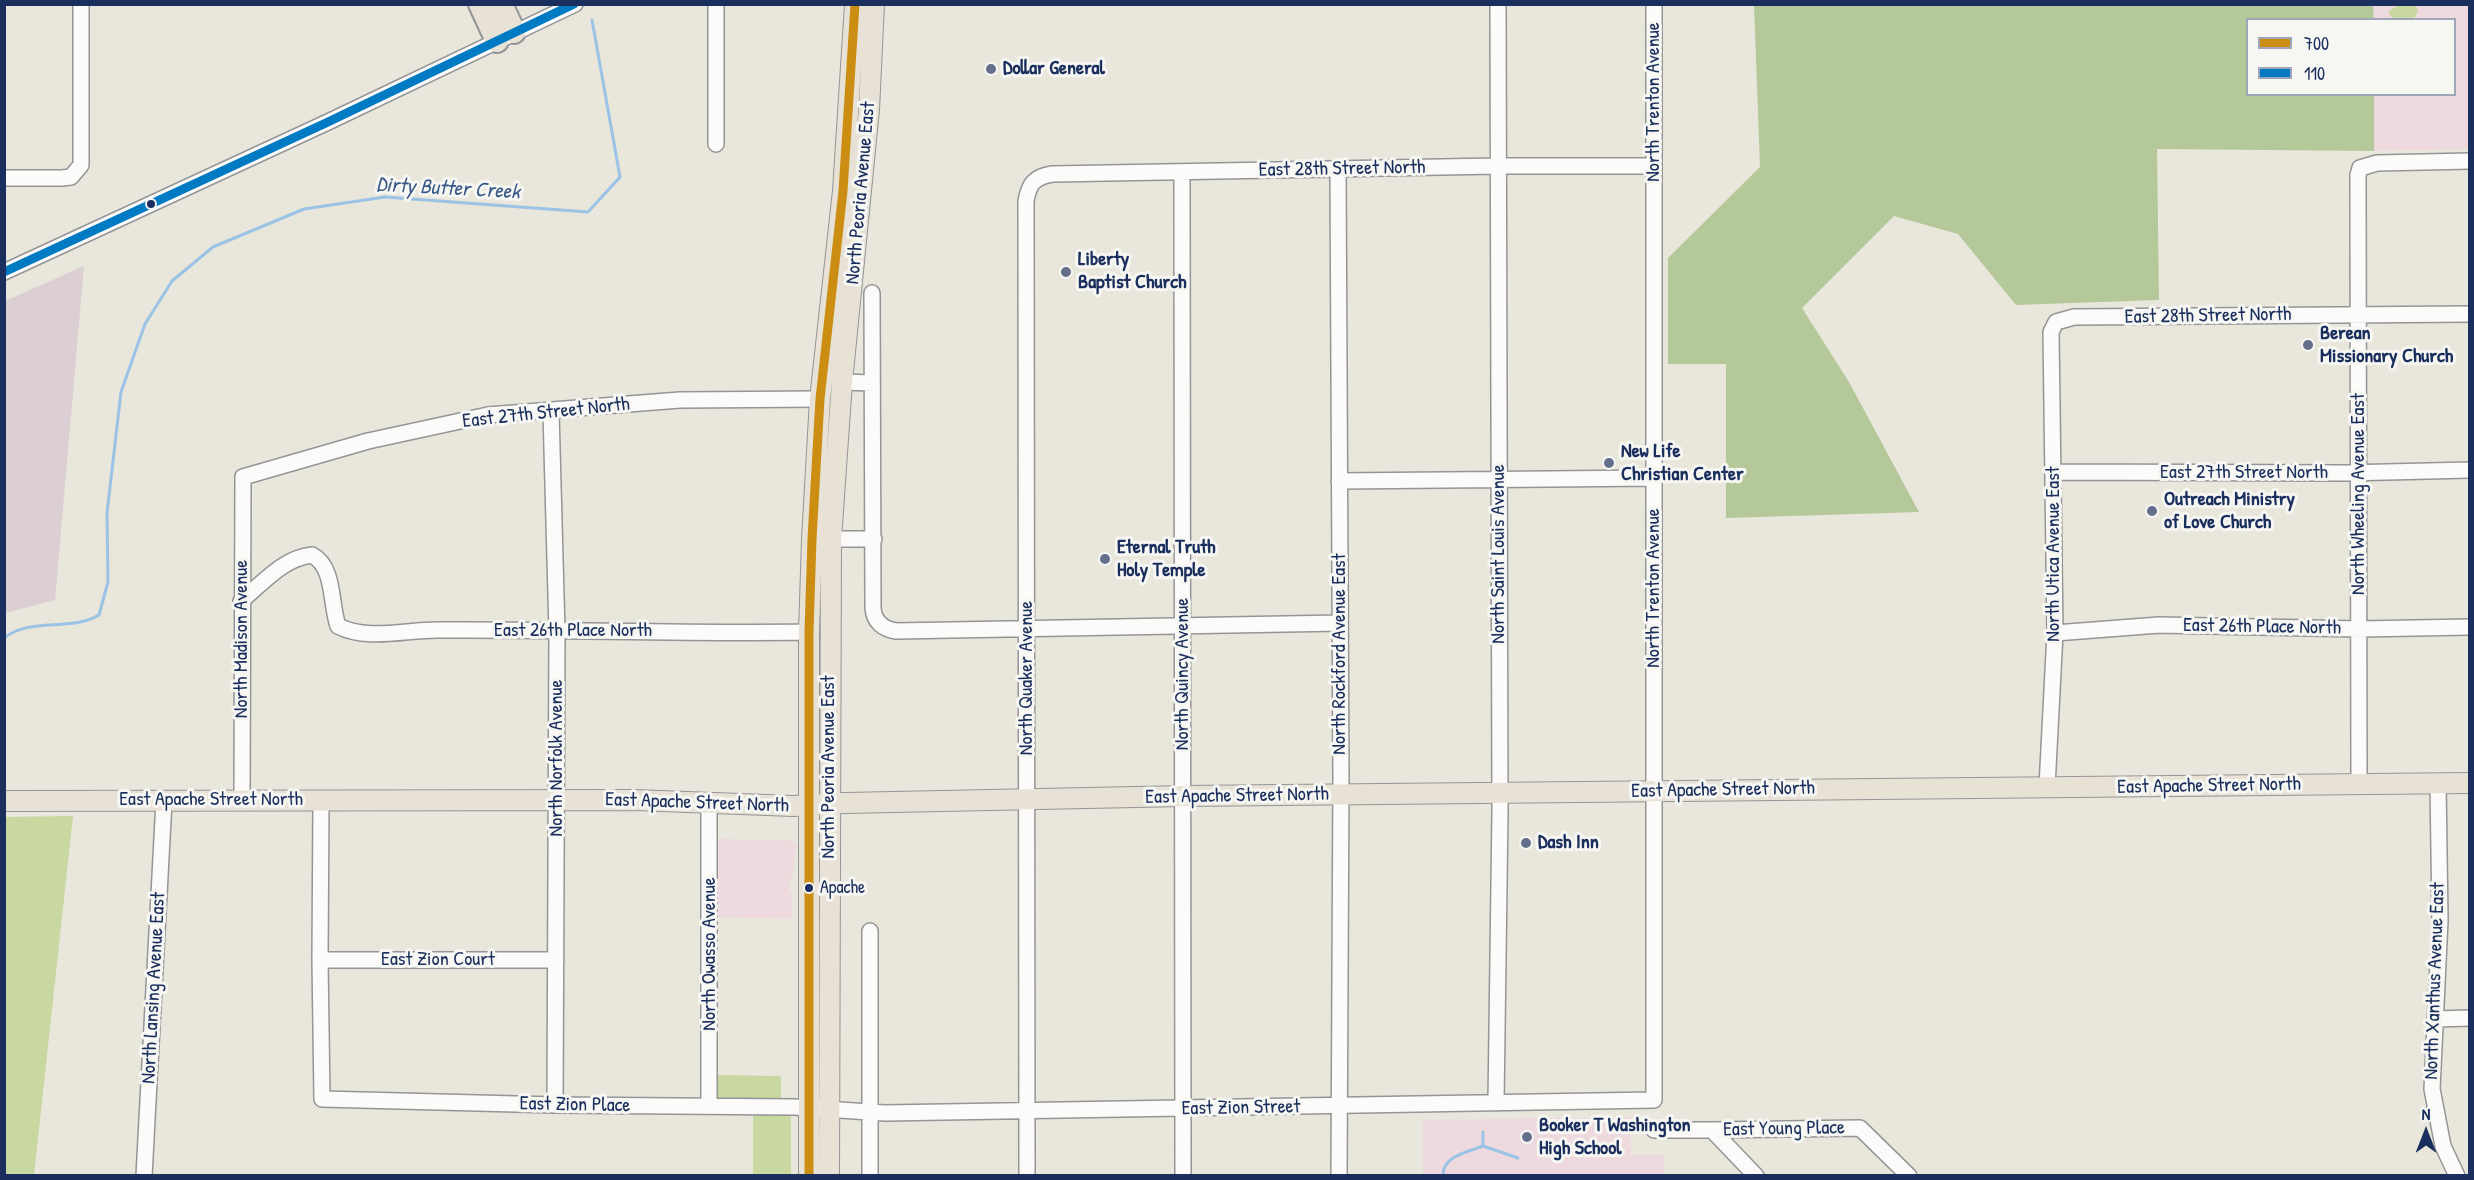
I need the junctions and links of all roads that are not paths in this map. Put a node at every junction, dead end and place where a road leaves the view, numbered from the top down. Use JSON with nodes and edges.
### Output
{"nodes":[{"id":1,"x":81,"y":4,"type":"edge"},
{"id":2,"x":480,"y":4,"type":"edge"},
{"id":3,"x":501,"y":4,"type":"edge"},
{"id":4,"x":575,"y":4,"type":"edge"},
{"id":5,"x":716,"y":4,"type":"edge"},
{"id":6,"x":855,"y":4,"type":"edge"},
{"id":7,"x":874,"y":4,"type":"edge"},
{"id":8,"x":1497,"y":4,"type":"edge"},
{"id":9,"x":1654,"y":4,"type":"edge"},
{"id":10,"x":506,"y":36,"type":"junction"},
{"id":11,"x":716,"y":144,"type":"dead end"},
{"id":12,"x":2469,"y":160,"type":"edge"},
{"id":13,"x":1496,"y":166,"type":"junction"},
{"id":14,"x":1653,"y":166,"type":"junction"},
{"id":15,"x":1338,"y":169,"type":"junction"},
{"id":16,"x":1182,"y":172,"type":"junction"},
{"id":17,"x":4,"y":178,"type":"edge"},
{"id":18,"x":1032,"y":181,"type":"joint"},
{"id":19,"x":4,"y":272,"type":"edge"},
{"id":20,"x":872,"y":293,"type":"dead end"},
{"id":21,"x":2358,"y":314,"type":"junction"},
{"id":22,"x":2469,"y":314,"type":"edge"},
{"id":23,"x":2056,"y":322,"type":"joint"},
{"id":24,"x":842,"y":382,"type":"junction"},
{"id":25,"x":872,"y":383,"type":"junction"},
{"id":26,"x":820,"y":399,"type":"junction"},
{"id":27,"x":551,"y":412,"type":"junction"},
{"id":28,"x":2469,"y":470,"type":"edge"},
{"id":29,"x":2359,"y":471,"type":"junction"},
{"id":30,"x":2054,"y":472,"type":"junction"},
{"id":31,"x":243,"y":477,"type":"joint"},
{"id":32,"x":1653,"y":478,"type":"junction"},
{"id":33,"x":1498,"y":480,"type":"junction"},
{"id":34,"x":1339,"y":481,"type":"junction"},
{"id":35,"x":821,"y":539,"type":"junction"},
{"id":36,"x":874,"y":539,"type":"junction"},
{"id":37,"x":242,"y":601,"type":"junction"},
{"id":38,"x":1340,"y":623,"type":"junction"},
{"id":39,"x":1183,"y":627,"type":"junction"},
{"id":40,"x":2469,"y":627,"type":"edge"},
{"id":41,"x":2360,"y":629,"type":"junction"},
{"id":42,"x":1028,"y":630,"type":"junction"},
{"id":43,"x":557,"y":632,"type":"junction"},
{"id":44,"x":809,"y":632,"type":"junction"},
{"id":45,"x":2055,"y":633,"type":"junction"},
{"id":46,"x":2438,"y":783,"type":"junction"},
{"id":47,"x":2469,"y":783,"type":"edge"},
{"id":48,"x":2359,"y":784,"type":"junction"},
{"id":49,"x":2047,"y":787,"type":"junction"},
{"id":50,"x":1655,"y":791,"type":"junction"},
{"id":51,"x":1500,"y":793,"type":"junction"},
{"id":52,"x":1340,"y":795,"type":"junction"},
{"id":53,"x":1184,"y":796,"type":"junction"},
{"id":54,"x":243,"y":800,"type":"junction"},
{"id":55,"x":321,"y":800,"type":"junction"},
{"id":56,"x":556,"y":800,"type":"junction"},
{"id":57,"x":4,"y":801,"type":"edge"},
{"id":58,"x":164,"y":801,"type":"junction"},
{"id":59,"x":1026,"y":801,"type":"junction"},
{"id":60,"x":709,"y":802,"type":"junction"},
{"id":61,"x":819,"y":805,"type":"junction"},
{"id":62,"x":870,"y":931,"type":"dead end"},
{"id":63,"x":320,"y":960,"type":"junction"},
{"id":64,"x":556,"y":960,"type":"junction"},
{"id":65,"x":2469,"y":1018,"type":"edge"},
{"id":66,"x":2435,"y":1019,"type":"junction"},
{"id":67,"x":1654,"y":1100,"type":"joint"},
{"id":68,"x":1496,"y":1103,"type":"junction"},
{"id":69,"x":555,"y":1105,"type":"junction"},
{"id":70,"x":709,"y":1106,"type":"junction"},
{"id":71,"x":1339,"y":1107,"type":"junction"},
{"id":72,"x":809,"y":1108,"type":"junction"},
{"id":73,"x":1183,"y":1108,"type":"junction"},
{"id":74,"x":829,"y":1109,"type":"junction"},
{"id":75,"x":1026,"y":1110,"type":"junction"},
{"id":76,"x":870,"y":1112,"type":"junction"},
{"id":77,"x":1654,"y":1130,"type":"dead end"},
{"id":78,"x":1712,"y":1130,"type":"junction"},
{"id":79,"x":144,"y":1176,"type":"edge"},
{"id":80,"x":809,"y":1176,"type":"edge"},
{"id":81,"x":829,"y":1176,"type":"edge"},
{"id":82,"x":870,"y":1176,"type":"edge"},
{"id":83,"x":1027,"y":1176,"type":"edge"},
{"id":84,"x":1183,"y":1176,"type":"edge"},
{"id":85,"x":1339,"y":1176,"type":"edge"},
{"id":86,"x":1756,"y":1176,"type":"edge"},
{"id":87,"x":1909,"y":1176,"type":"edge"},
{"id":88,"x":2457,"y":1176,"type":"edge"}],
"edges":[{"from":1,"to":17,"type":"street"},
{"from":2,"to":10,"type":"highway"},
{"from":3,"to":10,"type":"highway"},
{"from":4,"to":10,"type":"street"},
{"from":5,"to":11,"type":"street"},
{"from":6,"to":26,"type":"main road","name":"North Peoria Avenue East"},
{"from":7,"to":24,"type":"main road","name":"North Peoria Avenue East"},
{"from":8,"to":13,"type":"street","name":"North Saint Louis Avenue"},
{"from":9,"to":14,"type":"street","name":"North Trenton Avenue"},
{"from":10,"to":19,"type":"street"},
{"from":12,"to":21,"type":"street","name":"North Wheeling Avenue East"},
{"from":13,"to":14,"type":"street","name":"East 28th Street North"},
{"from":13,"to":15,"type":"street","name":"East 28th Street North"},
{"from":13,"to":33,"type":"street","name":"North Saint Louis Avenue"},
{"from":14,"to":32,"type":"street","name":"North Trenton Avenue"},
{"from":15,"to":16,"type":"street","name":"East 28th Street North"},
{"from":15,"to":34,"type":"street","name":"North Rockford Avenue East"},
{"from":16,"to":18,"type":"street","name":"East 28th Street North"},
{"from":16,"to":39,"type":"street","name":"North Quincy Avenue"},
{"from":18,"to":42,"type":"street","name":"North Quaker Avenue"},
{"from":20,"to":25,"type":"street","name":"North Peoria Avenue East"},
{"from":21,"to":22,"type":"street","name":"East 28th Street North"},
{"from":21,"to":23,"type":"street","name":"East 28th Street North"},
{"from":21,"to":29,"type":"street","name":"North Wheeling Avenue East"},
{"from":23,"to":30,"type":"street","name":"North Utica Avenue East"},
{"from":24,"to":25,"type":"street"},
{"from":24,"to":35,"type":"main road","name":"North Peoria Avenue East"},
{"from":25,"to":36,"type":"street","name":"North Peoria Avenue East"},
{"from":26,"to":27,"type":"street","name":"East 27th Street North"},
{"from":26,"to":35,"type":"main road","name":"North Peoria Avenue East"},
{"from":27,"to":31,"type":"street","name":"East 27th Street North"},
{"from":27,"to":43,"type":"street","name":"North Norfolk Avenue"},
{"from":28,"to":29,"type":"street","name":"East 27th Street North"},
{"from":29,"to":30,"type":"street","name":"East 27th Street North"},
{"from":29,"to":41,"type":"street","name":"North Wheeling Avenue East"},
{"from":30,"to":45,"type":"street","name":"North Utica Avenue East"},
{"from":31,"to":37,"type":"street","name":"North Madison Avenue"},
{"from":32,"to":33,"type":"street"},
{"from":32,"to":50,"type":"street","name":"North Trenton Avenue"},
{"from":33,"to":34,"type":"street"},
{"from":33,"to":51,"type":"street","name":"North Saint Louis Avenue"},
{"from":34,"to":38,"type":"street","name":"North Rockford Avenue East"},
{"from":35,"to":36,"type":"street"},
{"from":35,"to":44,"type":"main road","name":"North Peoria Avenue East"},
{"from":35,"to":61,"type":"main road","name":"North Peoria Avenue East"},
{"from":36,"to":42,"type":"street","name":"North Peoria Avenue East"},
{"from":37,"to":43,"type":"street","name":"East 26th Place North"},
{"from":37,"to":54,"type":"street","name":"North Madison Avenue"},
{"from":38,"to":39,"type":"street"},
{"from":38,"to":52,"type":"street","name":"North Rockford Avenue East"},
{"from":39,"to":42,"type":"street"},
{"from":39,"to":53,"type":"street","name":"North Quincy Avenue"},
{"from":40,"to":41,"type":"street","name":"East 26th Place North"},
{"from":41,"to":45,"type":"street","name":"East 26th Place North"},
{"from":41,"to":48,"type":"street","name":"North Wheeling Avenue East"},
{"from":42,"to":59,"type":"street","name":"North Quaker Avenue"},
{"from":43,"to":44,"type":"street","name":"East 26th Place North"},
{"from":43,"to":56,"type":"street","name":"North Norfolk Avenue"},
{"from":44,"to":61,"type":"main road","name":"North Peoria Avenue East"},
{"from":45,"to":49,"type":"street","name":"North Utica Avenue East"},
{"from":46,"to":47,"type":"main road","name":"East Apache Street North"},
{"from":46,"to":48,"type":"main road","name":"East Apache Street North"},
{"from":46,"to":66,"type":"street","name":"North Xanthus Avenue East"},
{"from":48,"to":49,"type":"main road","name":"East Apache Street North"},
{"from":49,"to":50,"type":"main road","name":"East Apache Street North"},
{"from":50,"to":51,"type":"main road","name":"East Apache Street North"},
{"from":50,"to":67,"type":"street","name":"North Trenton Avenue"},
{"from":51,"to":52,"type":"main road","name":"East Apache Street North"},
{"from":51,"to":68,"type":"street","name":"North Saint Louis Avenue"},
{"from":52,"to":53,"type":"main road","name":"East Apache Street North"},
{"from":52,"to":71,"type":"street","name":"North Rockford Avenue East"},
{"from":53,"to":59,"type":"main road","name":"East Apache Street North"},
{"from":53,"to":73,"type":"street","name":"North Quincy Avenue"},
{"from":54,"to":55,"type":"main road","name":"East Apache Street North"},
{"from":54,"to":58,"type":"main road","name":"East Apache Street North"},
{"from":55,"to":56,"type":"main road","name":"East Apache Street North"},
{"from":55,"to":63,"type":"street"},
{"from":56,"to":60,"type":"main road","name":"East Apache Street North"},
{"from":56,"to":64,"type":"street","name":"North Norfolk Avenue"},
{"from":57,"to":58,"type":"main road","name":"East Apache Street North"},
{"from":58,"to":79,"type":"street","name":"North Lansing Avenue East"},
{"from":59,"to":61,"type":"main road","name":"East Apache Street North"},
{"from":59,"to":75,"type":"street","name":"North Quaker Avenue"},
{"from":60,"to":61,"type":"main road","name":"East Apache Street North"},
{"from":60,"to":70,"type":"street","name":"North Owasso Avenue"},
{"from":61,"to":72,"type":"main road","name":"North Peoria Avenue East"},
{"from":61,"to":74,"type":"main road","name":"North Peoria Avenue East"},
{"from":62,"to":76,"type":"street"},
{"from":63,"to":64,"type":"street","name":"East Zion Court"},
{"from":63,"to":69,"type":"street","name":"East Zion Place"},
{"from":64,"to":69,"type":"street","name":"North Norfolk Avenue"},
{"from":65,"to":66,"type":"street"},
{"from":66,"to":88,"type":"street","name":"North Xanthus Avenue East"},
{"from":67,"to":68,"type":"street","name":"East Zion Street"},
{"from":68,"to":71,"type":"street","name":"East Zion Street"},
{"from":69,"to":70,"type":"street","name":"East Zion Place"},
{"from":70,"to":72,"type":"street","name":"East Zion Place"},
{"from":71,"to":73,"type":"street","name":"East Zion Street"},
{"from":71,"to":85,"type":"street","name":"North Rockford Avenue East"},
{"from":72,"to":74,"type":"street","name":"East Zion Place"},
{"from":72,"to":80,"type":"main road","name":"North Peoria Avenue East"},
{"from":73,"to":75,"type":"street","name":"East Zion Street"},
{"from":73,"to":84,"type":"street","name":"North Quincy Avenue"},
{"from":74,"to":76,"type":"street","name":"East Zion Street"},
{"from":74,"to":81,"type":"main road","name":"North Peoria Avenue East"},
{"from":75,"to":76,"type":"street","name":"East Zion Street"},
{"from":75,"to":83,"type":"street","name":"North Quaker Avenue"},
{"from":76,"to":82,"type":"street"},
{"from":77,"to":78,"type":"street","name":"East Young Place"},
{"from":78,"to":86,"type":"street"},
{"from":78,"to":87,"type":"street","name":"East Young Place"}]}
